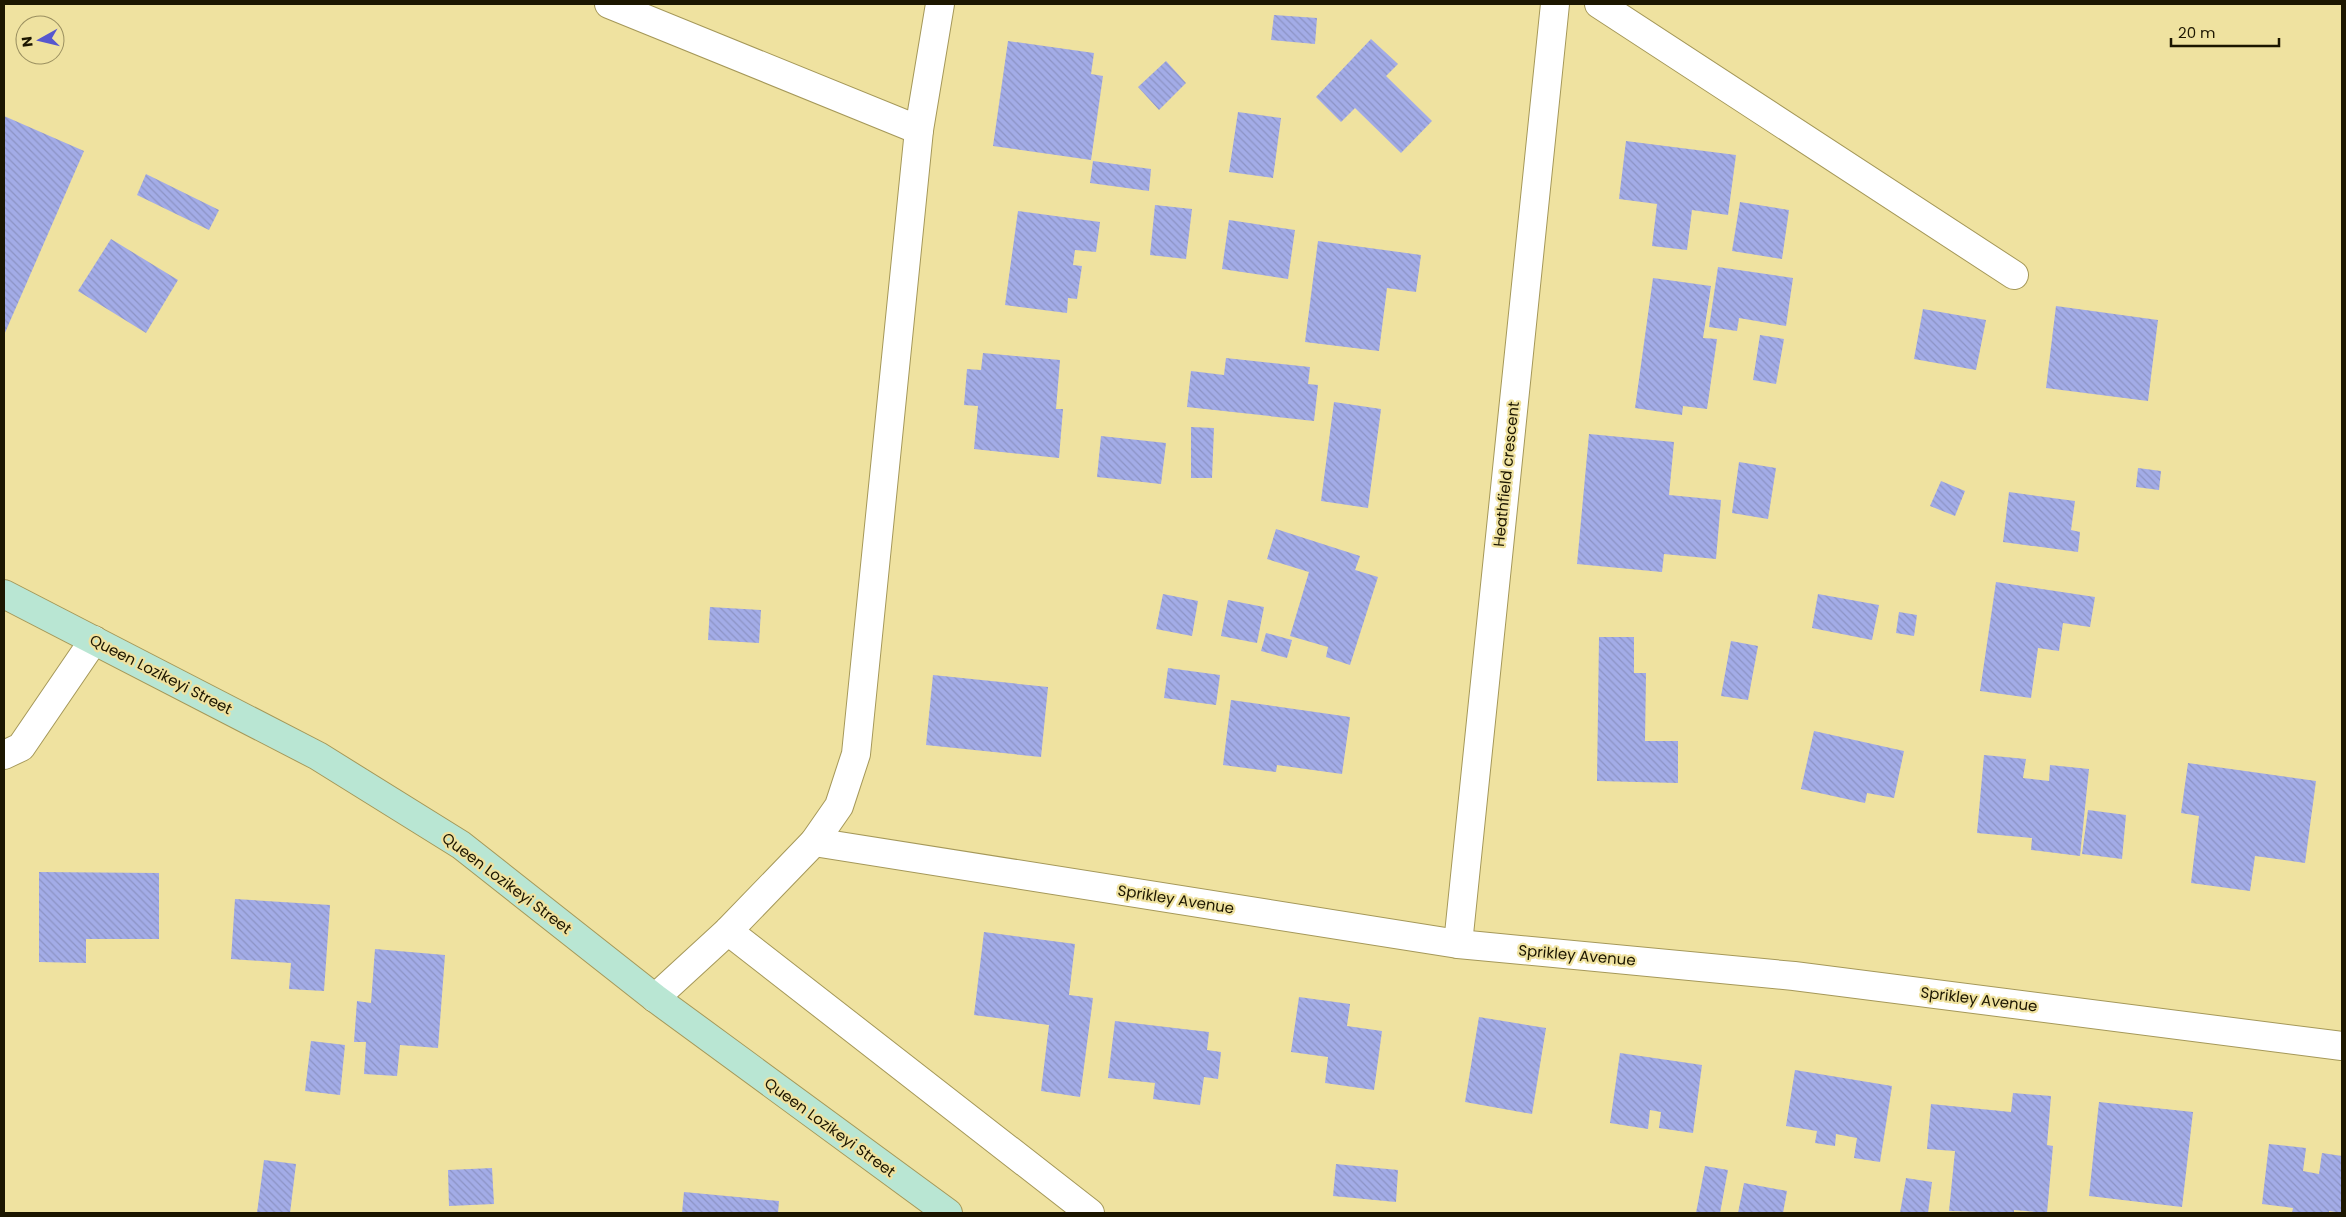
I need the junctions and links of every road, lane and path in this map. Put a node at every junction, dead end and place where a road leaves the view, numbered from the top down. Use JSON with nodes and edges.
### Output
{"nodes":[{"id":1,"x":609,"y":4,"type":"edge"},
{"id":2,"x":940,"y":4,"type":"edge"},
{"id":3,"x":1555,"y":4,"type":"edge"},
{"id":4,"x":1599,"y":4,"type":"edge"},
{"id":5,"x":919,"y":130,"type":"junction"},
{"id":6,"x":2014,"y":275,"type":"dead end"},
{"id":7,"x":4,"y":594,"type":"edge"},
{"id":8,"x":94,"y":640,"type":"junction"},
{"id":9,"x":4,"y":755,"type":"edge"},
{"id":10,"x":814,"y":842,"type":"junction"},
{"id":11,"x":728,"y":931,"type":"junction"},
{"id":12,"x":1458,"y":944,"type":"junction"},
{"id":13,"x":655,"y":998,"type":"junction"},
{"id":14,"x":2342,"y":1046,"type":"edge"},
{"id":15,"x":948,"y":1213,"type":"edge"},
{"id":16,"x":1090,"y":1213,"type":"edge"}],
"edges":[{"from":1,"to":5,"type":"street"},
{"from":2,"to":5,"type":"street"},
{"from":3,"to":12,"type":"street","name":"Heathfield crescent"},
{"from":4,"to":6,"type":"street"},
{"from":5,"to":10,"type":"street"},
{"from":7,"to":8,"type":"main road","name":"Queen Lozikeyi Street"},
{"from":8,"to":9,"type":"street"},
{"from":8,"to":13,"type":"main road","name":"Queen Lozikeyi Street"},
{"from":10,"to":11,"type":"street"},
{"from":10,"to":12,"type":"street","name":"Sprikley Avenue"},
{"from":11,"to":13,"type":"street"},
{"from":11,"to":16,"type":"street"},
{"from":12,"to":14,"type":"street","name":"Sprikley Avenue"},
{"from":13,"to":15,"type":"main road","name":"Queen Lozikeyi Street"}]}
